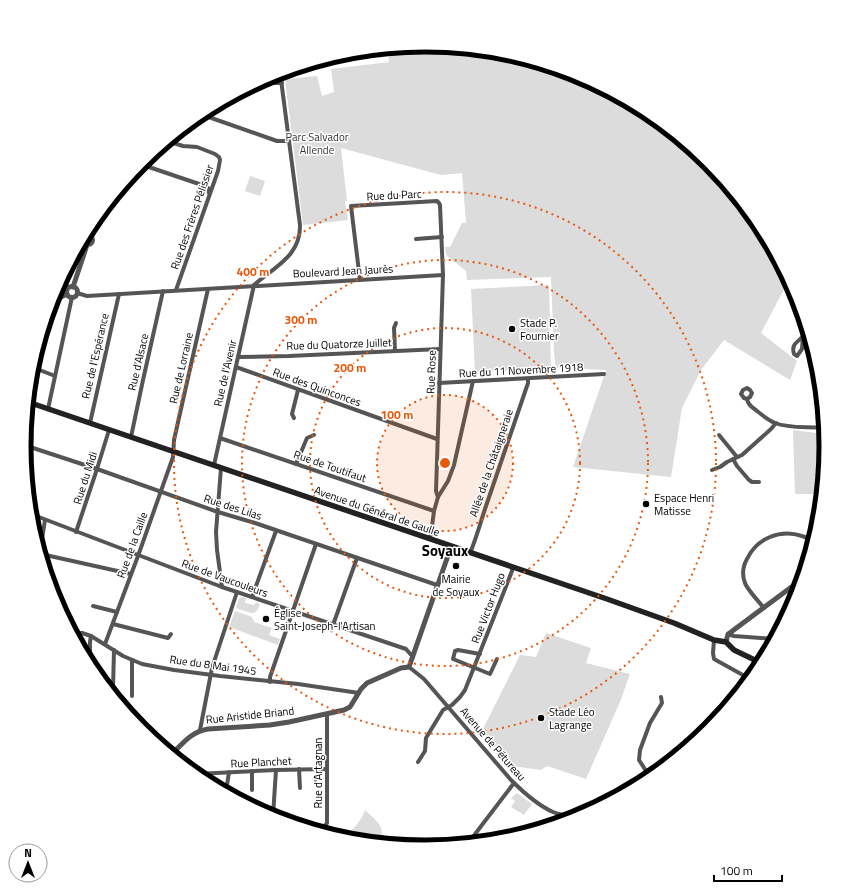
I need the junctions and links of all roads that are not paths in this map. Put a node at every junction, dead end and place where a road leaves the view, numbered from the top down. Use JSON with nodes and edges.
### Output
{"nodes":[{"id":1,"x":281,"y":78,"type":"edge"},
{"id":2,"x":271,"y":82,"type":"edge"},
{"id":3,"x":282,"y":83,"type":"junction"},
{"id":4,"x":208,"y":117,"type":"edge"},
{"id":5,"x":289,"y":141,"type":"junction"},
{"id":6,"x":173,"y":143,"type":"edge"},
{"id":7,"x":147,"y":166,"type":"edge"},
{"id":8,"x":210,"y":193,"type":"junction"},
{"id":9,"x":442,"y":237,"type":"junction"},
{"id":10,"x":416,"y":238,"type":"dead end"},
{"id":11,"x":90,"y":239,"type":"edge"},
{"id":12,"x":87,"y":245,"type":"joint"},
{"id":13,"x":443,"y":275,"type":"junction"},
{"id":14,"x":360,"y":280,"type":"junction"},
{"id":15,"x":254,"y":285,"type":"junction"},
{"id":16,"x":74,"y":287,"type":"junction"},
{"id":17,"x":208,"y":288,"type":"junction"},
{"id":18,"x":176,"y":290,"type":"junction"},
{"id":19,"x":163,"y":291,"type":"junction"},
{"id":20,"x":77,"y":293,"type":"junction"},
{"id":21,"x":67,"y":294,"type":"junction"},
{"id":22,"x":119,"y":294,"type":"junction"},
{"id":23,"x":60,"y":297,"type":"edge"},
{"id":24,"x":72,"y":297,"type":"junction"},
{"id":25,"x":396,"y":323,"type":"dead end"},
{"id":26,"x":440,"y":349,"type":"junction"},
{"id":27,"x":395,"y":351,"type":"junction"},
{"id":28,"x":238,"y":357,"type":"junction"},
{"id":29,"x":236,"y":367,"type":"junction"},
{"id":30,"x":39,"y":370,"type":"edge"},
{"id":31,"x":604,"y":374,"type":"dead end"},
{"id":32,"x":55,"y":376,"type":"junction"},
{"id":33,"x":528,"y":379,"type":"junction"},
{"id":34,"x":473,"y":381,"type":"junction"},
{"id":35,"x":439,"y":383,"type":"junction"},
{"id":36,"x":298,"y":390,"type":"junction"},
{"id":37,"x":747,"y":399,"type":"dead end"},
{"id":38,"x":33,"y":404,"type":"edge"},
{"id":39,"x":48,"y":409,"type":"junction"},
{"id":40,"x":294,"y":418,"type":"dead end"},
{"id":41,"x":90,"y":423,"type":"junction"},
{"id":42,"x":776,"y":423,"type":"junction"},
{"id":43,"x":818,"y":427,"type":"edge"},
{"id":44,"x":109,"y":430,"type":"junction"},
{"id":45,"x":719,"y":434,"type":"dead end"},
{"id":46,"x":314,"y":435,"type":"dead end"},
{"id":47,"x":131,"y":437,"type":"junction"},
{"id":48,"x":220,"y":438,"type":"junction"},
{"id":49,"x":438,"y":439,"type":"junction"},
{"id":50,"x":31,"y":447,"type":"edge"},
{"id":51,"x":173,"y":452,"type":"junction"},
{"id":52,"x":735,"y":458,"type":"junction"},
{"id":53,"x":296,"y":464,"type":"junction"},
{"id":54,"x":214,"y":465,"type":"junction"},
{"id":55,"x":220,"y":468,"type":"junction"},
{"id":56,"x":97,"y":469,"type":"junction"},
{"id":57,"x":712,"y":470,"type":"dead end"},
{"id":58,"x":759,"y":482,"type":"dead end"},
{"id":59,"x":160,"y":492,"type":"junction"},
{"id":60,"x":438,"y":497,"type":"junction"},
{"id":61,"x":434,"y":511,"type":"junction"},
{"id":62,"x":218,"y":512,"type":"junction"},
{"id":63,"x":38,"y":517,"type":"edge"},
{"id":64,"x":45,"y":520,"type":"junction"},
{"id":65,"x":276,"y":530,"type":"junction"},
{"id":66,"x":76,"y":532,"type":"junction"},
{"id":67,"x":808,"y":538,"type":"edge"},
{"id":68,"x":429,"y":539,"type":"junction"},
{"id":69,"x":43,"y":540,"type":"edge"},
{"id":70,"x":316,"y":544,"type":"junction"},
{"id":71,"x":451,"y":546,"type":"junction"},
{"id":72,"x":470,"y":553,"type":"junction"},
{"id":73,"x":46,"y":554,"type":"edge"},
{"id":74,"x":138,"y":556,"type":"junction"},
{"id":75,"x":356,"y":558,"type":"junction"},
{"id":76,"x":512,"y":568,"type":"junction"},
{"id":77,"x":131,"y":574,"type":"junction"},
{"id":78,"x":438,"y":585,"type":"junction"},
{"id":79,"x":793,"y":586,"type":"edge"},
{"id":80,"x":222,"y":587,"type":"junction"},
{"id":81,"x":237,"y":592,"type":"junction"},
{"id":82,"x":252,"y":597,"type":"junction"},
{"id":83,"x":93,"y":606,"type":"dead end"},
{"id":84,"x":764,"y":608,"type":"junction"},
{"id":85,"x":292,"y":611,"type":"junction"},
{"id":86,"x":117,"y":612,"type":"junction"},
{"id":87,"x":113,"y":624,"type":"junction"},
{"id":88,"x":333,"y":625,"type":"junction"},
{"id":89,"x":79,"y":633,"type":"edge"},
{"id":90,"x":171,"y":634,"type":"dead end"},
{"id":91,"x":728,"y":634,"type":"junction"},
{"id":92,"x":91,"y":636,"type":"junction"},
{"id":93,"x":768,"y":639,"type":"edge"},
{"id":94,"x":714,"y":640,"type":"junction"},
{"id":95,"x":726,"y":642,"type":"junction"},
{"id":96,"x":105,"y":644,"type":"junction"},
{"id":97,"x":114,"y":650,"type":"junction"},
{"id":98,"x":90,"y":652,"type":"edge"},
{"id":99,"x":480,"y":654,"type":"junction"},
{"id":100,"x":412,"y":656,"type":"junction"},
{"id":101,"x":497,"y":659,"type":"dead end"},
{"id":102,"x":132,"y":660,"type":"junction"},
{"id":103,"x":755,"y":660,"type":"edge"},
{"id":104,"x":409,"y":667,"type":"junction"},
{"id":105,"x":475,"y":668,"type":"junction"},
{"id":106,"x":210,"y":674,"type":"junction"},
{"id":107,"x":744,"y":676,"type":"edge"},
{"id":108,"x":270,"y":682,"type":"junction"},
{"id":109,"x":113,"y":686,"type":"edge"},
{"id":110,"x":359,"y":693,"type":"junction"},
{"id":111,"x":132,"y":696,"type":"dead end"},
{"id":112,"x":660,"y":697,"type":"dead end"},
{"id":113,"x":449,"y":707,"type":"junction"},
{"id":114,"x":327,"y":714,"type":"junction"},
{"id":115,"x":200,"y":730,"type":"junction"},
{"id":116,"x":176,"y":750,"type":"edge"},
{"id":117,"x":418,"y":762,"type":"dead end"},
{"id":118,"x":299,"y":769,"type":"junction"},
{"id":119,"x":327,"y":769,"type":"junction"},
{"id":120,"x":276,"y":770,"type":"junction"},
{"id":121,"x":252,"y":771,"type":"junction"},
{"id":122,"x":647,"y":771,"type":"edge"},
{"id":123,"x":229,"y":772,"type":"junction"},
{"id":124,"x":207,"y":774,"type":"edge"},
{"id":125,"x":514,"y":783,"type":"junction"},
{"id":126,"x":227,"y":786,"type":"edge"},
{"id":127,"x":300,"y":788,"type":"dead end"},
{"id":128,"x":252,"y":790,"type":"dead end"},
{"id":129,"x":273,"y":810,"type":"edge"},
{"id":130,"x":563,"y":815,"type":"edge"},
{"id":131,"x":324,"y":826,"type":"edge"},
{"id":132,"x":473,"y":836,"type":"edge"}],
"edges":[{"from":1,"to":3,"type":"street"},
{"from":2,"to":3,"type":"street"},
{"from":3,"to":5,"type":"street"},
{"from":4,"to":5,"type":"street"},
{"from":5,"to":15,"type":"street"},
{"from":6,"to":8,"type":"street","name":"Rue des Frères Pélissier"},
{"from":7,"to":8,"type":"street"},
{"from":8,"to":18,"type":"street","name":"Rue des Frères Pélissier"},
{"from":9,"to":10,"type":"street"},
{"from":9,"to":13,"type":"street","name":"Rue du Parc"},
{"from":9,"to":14,"type":"street","name":"Rue du Parc"},
{"from":11,"to":12,"type":"street"},
{"from":12,"to":16,"type":"street"},
{"from":13,"to":14,"type":"street","name":"Boulevard Jean Jaurès"},
{"from":13,"to":26,"type":"street","name":"Rue Rose"},
{"from":14,"to":15,"type":"street","name":"Boulevard Jean Jaurès"},
{"from":15,"to":17,"type":"street","name":"Boulevard Jean Jaurès"},
{"from":15,"to":28,"type":"street","name":"Rue de l'Avenir"},
{"from":16,"to":20,"type":"street"},
{"from":16,"to":21,"type":"street"},
{"from":17,"to":18,"type":"street","name":"Boulevard Jean Jaurès"},
{"from":17,"to":51,"type":"street","name":"Rue de Lorraine"},
{"from":18,"to":19,"type":"street","name":"Boulevard Jean Jaurès"},
{"from":19,"to":22,"type":"street","name":"Boulevard Jean Jaurès"},
{"from":19,"to":47,"type":"street","name":"Rue d'Alsace"},
{"from":20,"to":22,"type":"street","name":"Boulevard Jean Jaurès"},
{"from":20,"to":24,"type":"street"},
{"from":21,"to":23,"type":"street"},
{"from":21,"to":24,"type":"street"},
{"from":22,"to":41,"type":"street","name":"Rue de l'Espérance"},
{"from":24,"to":32,"type":"street"},
{"from":25,"to":27,"type":"street"},
{"from":26,"to":27,"type":"street","name":"Rue du Quatorze Juillet"},
{"from":26,"to":35,"type":"street","name":"Rue Rose"},
{"from":27,"to":28,"type":"street","name":"Rue du Quatorze Juillet"},
{"from":28,"to":29,"type":"street","name":"Rue de l'Avenir"},
{"from":29,"to":36,"type":"street","name":"Rue des Quinconces"},
{"from":29,"to":48,"type":"street","name":"Rue de l'Avenir"},
{"from":30,"to":32,"type":"street"},
{"from":31,"to":33,"type":"street","name":"Rue du 11 Novembre 1918"},
{"from":32,"to":39,"type":"street"},
{"from":33,"to":34,"type":"street","name":"Rue du 11 Novembre 1918"},
{"from":33,"to":72,"type":"street","name":"Allée de la Châtaigneraie"},
{"from":34,"to":35,"type":"street","name":"Rue du 11 Novembre 1918"},
{"from":34,"to":60,"type":"street"},
{"from":35,"to":49,"type":"street","name":"Rue Rose"},
{"from":36,"to":40,"type":"street"},
{"from":36,"to":49,"type":"street","name":"Rue des Quinconces"},
{"from":37,"to":42,"type":"street"},
{"from":38,"to":39,"type":"main road","name":"Avenue du Général de Gaulle"},
{"from":39,"to":41,"type":"main road","name":"Avenue du Général de Gaulle"},
{"from":41,"to":44,"type":"main road","name":"Avenue du Général de Gaulle"},
{"from":42,"to":43,"type":"street"},
{"from":42,"to":52,"type":"street"},
{"from":44,"to":47,"type":"main road","name":"Avenue du Général de Gaulle"},
{"from":44,"to":56,"type":"street","name":"Rue du Midi"},
{"from":45,"to":52,"type":"street"},
{"from":46,"to":53,"type":"street"},
{"from":47,"to":51,"type":"main road","name":"Avenue du Général de Gaulle"},
{"from":48,"to":53,"type":"street","name":"Rue de Toutifaut"},
{"from":48,"to":54,"type":"street","name":"Rue de l'Avenir"},
{"from":49,"to":60,"type":"street","name":"Rue Rose"},
{"from":50,"to":56,"type":"street","name":"Rue des Lilas"},
{"from":51,"to":54,"type":"main road","name":"Avenue du Général de Gaulle"},
{"from":51,"to":59,"type":"street","name":"Rue de la Caille"},
{"from":52,"to":57,"type":"street"},
{"from":52,"to":58,"type":"street"},
{"from":53,"to":61,"type":"street","name":"Rue de Toutifaut"},
{"from":54,"to":55,"type":"main road","name":"Avenue du Général de Gaulle"},
{"from":55,"to":62,"type":"street"},
{"from":55,"to":68,"type":"main road","name":"Avenue du Général de Gaulle"},
{"from":56,"to":59,"type":"street","name":"Rue des Lilas"},
{"from":56,"to":66,"type":"street","name":"Rue du Midi"},
{"from":59,"to":62,"type":"street","name":"Rue des Lilas"},
{"from":59,"to":74,"type":"street","name":"Rue de la Caille"},
{"from":60,"to":61,"type":"street","name":"Rue Rose"},
{"from":61,"to":68,"type":"street","name":"Rue Rose"},
{"from":62,"to":65,"type":"street","name":"Rue des Lilas"},
{"from":62,"to":80,"type":"street"},
{"from":63,"to":64,"type":"street","name":"Rue de Vaucouleurs"},
{"from":64,"to":66,"type":"street","name":"Rue de Vaucouleurs"},
{"from":64,"to":69,"type":"street"},
{"from":65,"to":70,"type":"street","name":"Rue des Lilas"},
{"from":65,"to":82,"type":"street"},
{"from":66,"to":74,"type":"street","name":"Rue de Vaucouleurs"},
{"from":67,"to":84,"type":"street"},
{"from":68,"to":71,"type":"main road","name":"Avenue du Général de Gaulle"},
{"from":70,"to":75,"type":"street","name":"Rue des Lilas"},
{"from":70,"to":85,"type":"street"},
{"from":71,"to":72,"type":"main road","name":"Avenue du Général de Gaulle"},
{"from":71,"to":78,"type":"street"},
{"from":72,"to":76,"type":"main road","name":"Avenue du Général de Gaulle"},
{"from":73,"to":77,"type":"street"},
{"from":74,"to":77,"type":"street","name":"Rue de la Caille"},
{"from":74,"to":80,"type":"street","name":"Rue de Vaucouleurs"},
{"from":75,"to":78,"type":"street","name":"Rue des Lilas"},
{"from":75,"to":88,"type":"street"},
{"from":76,"to":94,"type":"main road","name":"Avenue du Général de Gaulle"},
{"from":76,"to":99,"type":"street","name":"Rue Victor Hugo"},
{"from":77,"to":86,"type":"street","name":"Rue de la Caille"},
{"from":78,"to":100,"type":"street"},
{"from":79,"to":84,"type":"street"},
{"from":80,"to":81,"type":"street","name":"Rue de Vaucouleurs"},
{"from":81,"to":82,"type":"street","name":"Rue de Vaucouleurs"},
{"from":81,"to":106,"type":"street"},
{"from":82,"to":85,"type":"street","name":"Rue de Vaucouleurs"},
{"from":83,"to":86,"type":"street"},
{"from":84,"to":91,"type":"street"},
{"from":85,"to":88,"type":"street","name":"Rue de Vaucouleurs"},
{"from":85,"to":108,"type":"street"},
{"from":86,"to":87,"type":"street","name":"Rue de la Caille"},
{"from":87,"to":90,"type":"street"},
{"from":87,"to":96,"type":"street","name":"Rue de la Caille"},
{"from":88,"to":100,"type":"street","name":"Rue de Vaucouleurs"},
{"from":89,"to":92,"type":"street","name":"Rue du 8 Mai 1945"},
{"from":91,"to":93,"type":"street"},
{"from":91,"to":95,"type":"street"},
{"from":92,"to":96,"type":"street","name":"Rue du 8 Mai 1945"},
{"from":92,"to":98,"type":"street"},
{"from":94,"to":95,"type":"main road","name":"Avenue du Général de Gaulle"},
{"from":94,"to":107,"type":"street"},
{"from":95,"to":103,"type":"main road","name":"Avenue du Général de Gaulle"},
{"from":96,"to":97,"type":"street","name":"Rue du 8 Mai 1945"},
{"from":97,"to":102,"type":"street","name":"Rue du 8 Mai 1945"},
{"from":97,"to":109,"type":"street"},
{"from":99,"to":105,"type":"street","name":"Rue Victor Hugo"},
{"from":99,"to":105,"type":"street","name":"Rue Victor Hugo"},
{"from":100,"to":104,"type":"street"},
{"from":101,"to":105,"type":"street"},
{"from":102,"to":106,"type":"street","name":"Rue du 8 Mai 1945"},
{"from":102,"to":111,"type":"street"},
{"from":104,"to":110,"type":"street","name":"Rue Aristide Briand"},
{"from":104,"to":113,"type":"street","name":"Avenue de Pétureau"},
{"from":105,"to":113,"type":"street","name":"Rue Victor Hugo"},
{"from":106,"to":108,"type":"street","name":"Rue du 8 Mai 1945"},
{"from":106,"to":115,"type":"street"},
{"from":108,"to":110,"type":"street","name":"Rue du 8 Mai 1945"},
{"from":110,"to":114,"type":"street","name":"Rue Aristide Briand"},
{"from":112,"to":122,"type":"street"},
{"from":113,"to":117,"type":"street","name":"Rue Victor Hugo"},
{"from":113,"to":125,"type":"street","name":"Avenue de Pétureau"},
{"from":114,"to":115,"type":"street","name":"Rue Aristide Briand"},
{"from":114,"to":119,"type":"street","name":"Rue d'Artagnan"},
{"from":115,"to":116,"type":"street","name":"Rue Aristide Briand"},
{"from":118,"to":119,"type":"street","name":"Rue Planchet"},
{"from":118,"to":120,"type":"street","name":"Rue Planchet"},
{"from":118,"to":127,"type":"street"},
{"from":119,"to":131,"type":"street","name":"Rue d'Artagnan"},
{"from":120,"to":121,"type":"street","name":"Rue Planchet"},
{"from":120,"to":129,"type":"street"},
{"from":121,"to":123,"type":"street","name":"Rue Planchet"},
{"from":121,"to":128,"type":"street"},
{"from":123,"to":124,"type":"street","name":"Rue Planchet"},
{"from":123,"to":126,"type":"street"},
{"from":125,"to":130,"type":"street","name":"Avenue de Pétureau"},
{"from":125,"to":132,"type":"street"}]}
